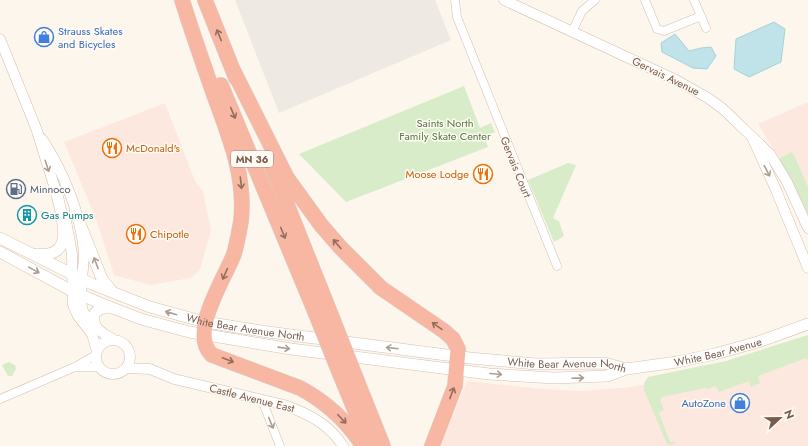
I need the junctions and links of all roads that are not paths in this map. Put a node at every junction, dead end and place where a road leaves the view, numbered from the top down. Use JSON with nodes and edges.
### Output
{"nodes":[{"id":1,"x":183,"y":0,"type":"edge"},
{"id":2,"x":205,"y":0,"type":"edge"},
{"id":3,"x":455,"y":0,"type":"edge"},
{"id":4,"x":504,"y":0,"type":"edge"},
{"id":5,"x":595,"y":0,"type":"edge"},
{"id":6,"x":645,"y":0,"type":"edge"},
{"id":7,"x":694,"y":0,"type":"edge"},
{"id":8,"x":701,"y":16,"type":"junction"},
{"id":9,"x":706,"y":28,"type":"dead end"},
{"id":10,"x":572,"y":32,"type":"junction"},
{"id":11,"x":0,"y":39,"type":"edge"},
{"id":12,"x":233,"y":70,"type":"junction"},
{"id":13,"x":36,"y":128,"type":"junction"},
{"id":14,"x":751,"y":135,"type":"junction"},
{"id":15,"x":56,"y":191,"type":"junction"},
{"id":16,"x":75,"y":211,"type":"junction"},
{"id":17,"x":808,"y":228,"type":"edge"},
{"id":18,"x":0,"y":238,"type":"edge"},
{"id":19,"x":0,"y":252,"type":"edge"},
{"id":20,"x":34,"y":254,"type":"junction"},
{"id":21,"x":557,"y":266,"type":"dead end"},
{"id":22,"x":808,"y":268,"type":"edge"},
{"id":23,"x":73,"y":274,"type":"junction"},
{"id":24,"x":83,"y":279,"type":"junction"},
{"id":25,"x":77,"y":293,"type":"junction"},
{"id":26,"x":117,"y":294,"type":"junction"},
{"id":27,"x":110,"y":307,"type":"junction"},
{"id":28,"x":326,"y":319,"type":"junction"},
{"id":29,"x":808,"y":324,"type":"edge"},
{"id":30,"x":96,"y":327,"type":"junction"},
{"id":31,"x":205,"y":329,"type":"junction"},
{"id":32,"x":114,"y":340,"type":"junction"},
{"id":33,"x":97,"y":353,"type":"junction"},
{"id":34,"x":130,"y":356,"type":"junction"},
{"id":35,"x":458,"y":363,"type":"junction"},
{"id":36,"x":75,"y":367,"type":"junction"},
{"id":37,"x":99,"y":367,"type":"junction"},
{"id":38,"x":127,"y":368,"type":"junction"},
{"id":39,"x":150,"y":369,"type":"junction"},
{"id":40,"x":626,"y":369,"type":"joint"},
{"id":41,"x":348,"y":375,"type":"junction"},
{"id":42,"x":0,"y":399,"type":"edge"},
{"id":43,"x":262,"y":400,"type":"junction"},
{"id":44,"x":280,"y":446,"type":"edge"},
{"id":45,"x":344,"y":446,"type":"edge"},
{"id":46,"x":363,"y":446,"type":"edge"},
{"id":47,"x":369,"y":446,"type":"edge"},
{"id":48,"x":383,"y":446,"type":"edge"},
{"id":49,"x":432,"y":446,"type":"edge"}],
"edges":[{"from":1,"to":28,"type":"highway","number":"MN 36","one_way":true},
{"from":1,"to":31,"type":"highway","one_way":true},
{"from":12,"to":2,"type":"highway","number":"MN 36","one_way":true},
{"from":3,"to":21,"type":"street","name":"Gervais Court"},
{"from":4,"to":10,"type":"street","name":"Gervais Avenue"},
{"from":5,"to":10,"type":"street"},
{"from":6,"to":8,"type":"street"},
{"from":7,"to":8,"type":"street"},
{"from":8,"to":9,"type":"street"},
{"from":10,"to":14,"type":"street","name":"Gervais Avenue"},
{"from":11,"to":13,"type":"street"},
{"from":12,"to":28,"type":"highway","number":"MN 36"},
{"from":35,"to":12,"type":"highway","one_way":true},
{"from":13,"to":15,"type":"street","one_way":true},
{"from":13,"to":16,"type":"street"},
{"from":14,"to":17,"type":"street","name":"Gervais Avenue"},
{"from":14,"to":22,"type":"street","name":"Gervais Avenue","one_way":true},
{"from":15,"to":20,"type":"main road"},
{"from":15,"to":23,"type":"street"},
{"from":16,"to":24,"type":"street"},
{"from":26,"to":16,"type":"main road","one_way":true},
{"from":18,"to":20,"type":"main road","name":"White Bear Avenue North"},
{"from":19,"to":25,"type":"main road","name":"White Bear Avenue North","one_way":true},
{"from":20,"to":23,"type":"main road","name":"White Bear Avenue North"},
{"from":23,"to":24,"type":"main road","name":"White Bear Avenue North"},
{"from":23,"to":25,"type":"street"},
{"from":24,"to":25,"type":"street"},
{"from":24,"to":26,"type":"main road","name":"White Bear Avenue North"},
{"from":25,"to":27,"type":"main road","name":"White Bear Avenue North"},
{"from":25,"to":30,"type":"street"},
{"from":25,"to":33,"type":"street"},
{"from":31,"to":26,"type":"main road","name":"White Bear Avenue North","one_way":true},
{"from":27,"to":30,"type":"main road"},
{"from":27,"to":31,"type":"main road","name":"White Bear Avenue North"},
{"from":28,"to":41,"type":"highway","number":"MN 36","bridge":true},
{"from":29,"to":40,"type":"main road","name":"White Bear Avenue"},
{"from":30,"to":32,"type":"street"},
{"from":31,"to":35,"type":"main road","name":"White Bear Avenue North"},
{"from":31,"to":46,"type":"highway","one_way":true},
{"from":32,"to":33,"type":"street"},
{"from":32,"to":34,"type":"street"},
{"from":33,"to":36,"type":"street"},
{"from":33,"to":37,"type":"street"},
{"from":34,"to":38,"type":"street"},
{"from":34,"to":39,"type":"street"},
{"from":35,"to":40,"type":"main road","name":"White Bear Avenue North"},
{"from":49,"to":35,"type":"highway","one_way":true},
{"from":36,"to":37,"type":"street"},
{"from":36,"to":42,"type":"street"},
{"from":37,"to":38,"type":"street"},
{"from":38,"to":39,"type":"street"},
{"from":39,"to":43,"type":"street","name":"Castle Avenue East"},
{"from":41,"to":47,"type":"highway","number":"MN 36"},
{"from":41,"to":48,"type":"highway","number":"MN 36"},
{"from":43,"to":44,"type":"street","one_way":true},
{"from":43,"to":45,"type":"street","name":"Castle Avenue East"}]}
